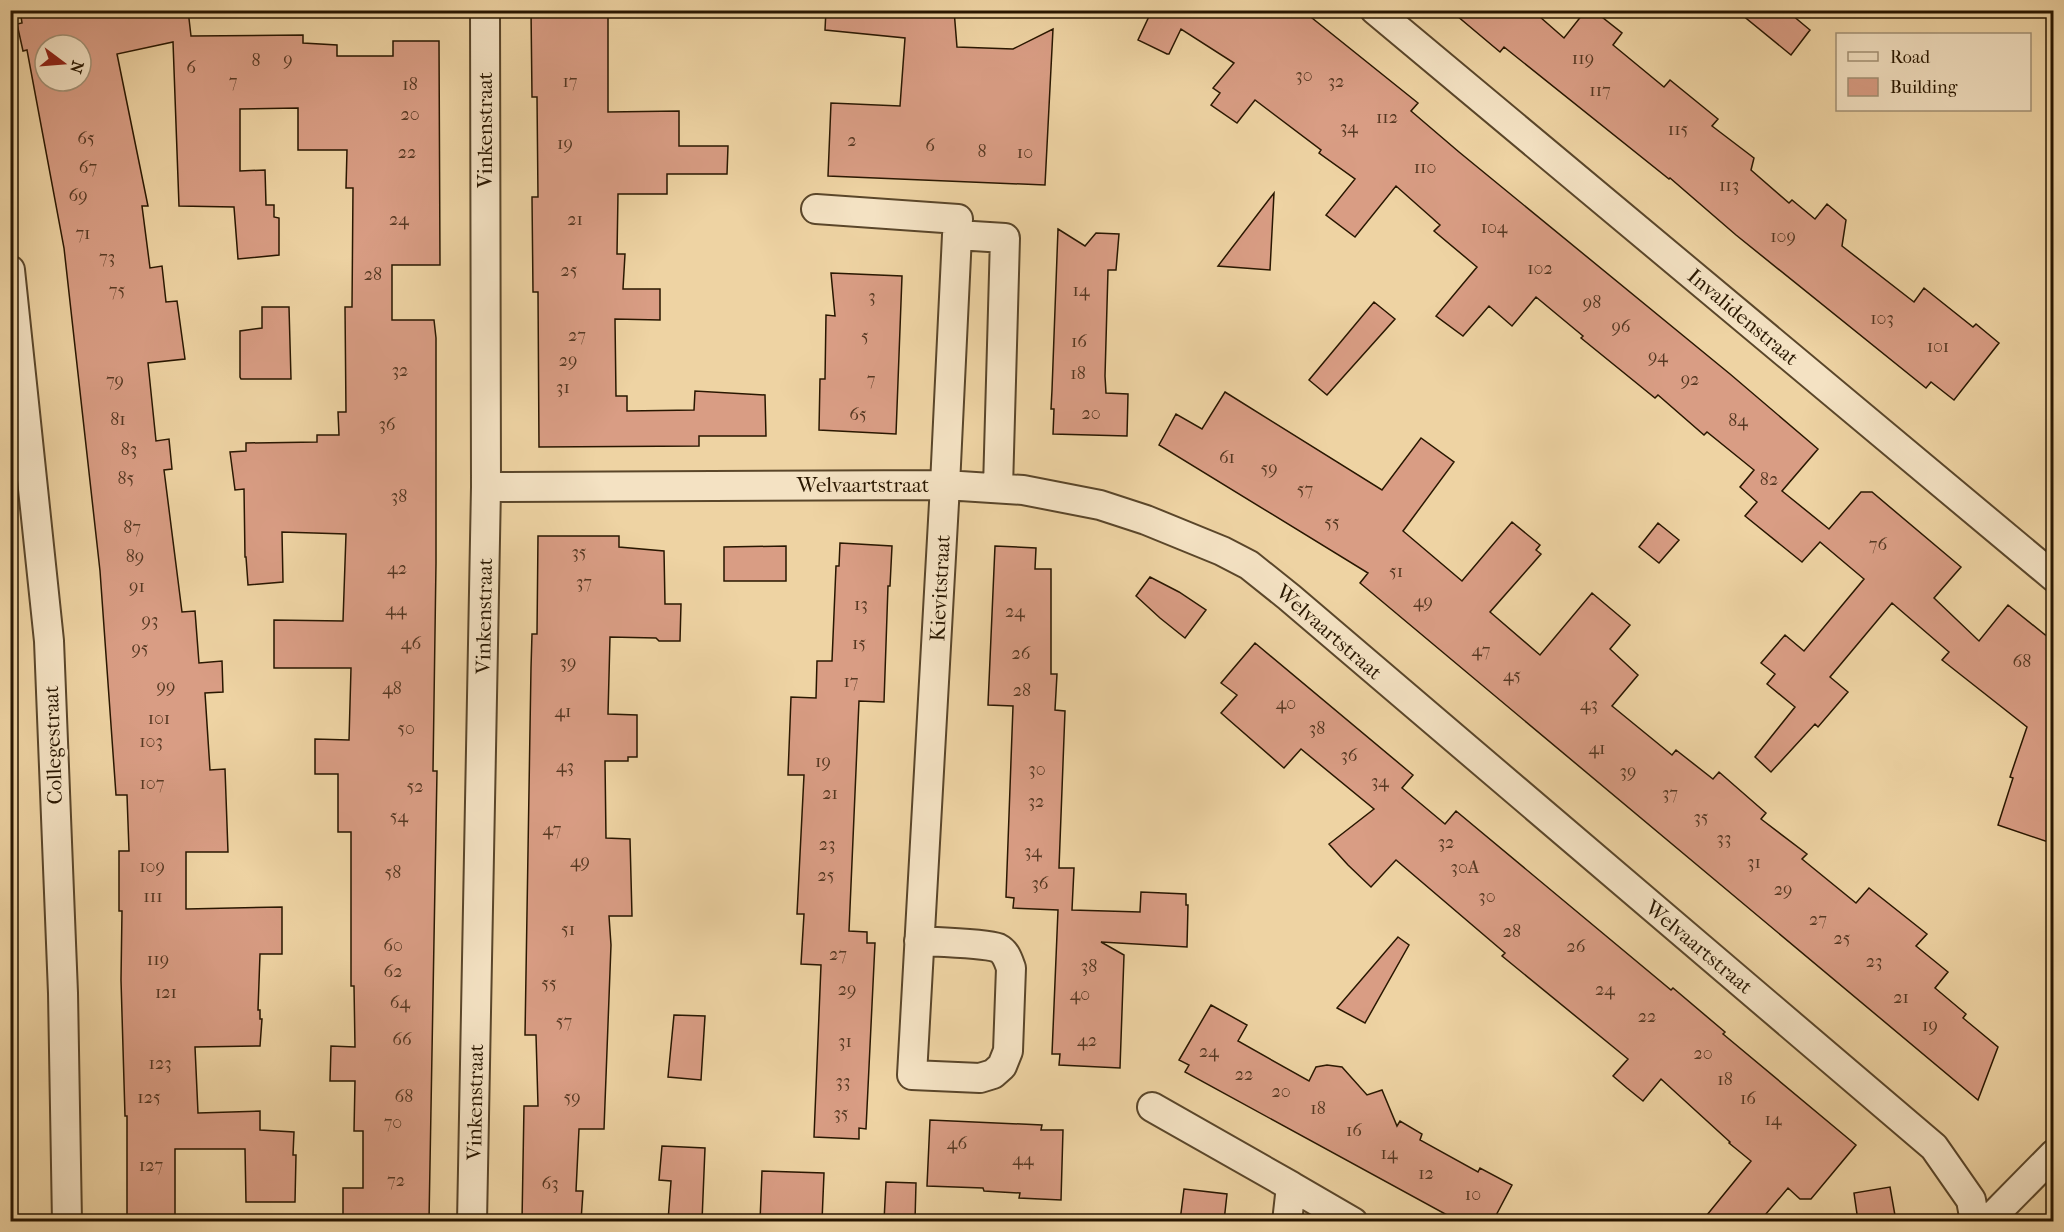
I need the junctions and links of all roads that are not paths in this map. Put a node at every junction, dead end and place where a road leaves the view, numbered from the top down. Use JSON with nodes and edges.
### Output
{"nodes":[{"id":1,"x":485,"y":10,"type":"edge"},
{"id":2,"x":1375,"y":10,"type":"edge"},
{"id":3,"x":816,"y":209,"type":"dead end"},
{"id":4,"x":957,"y":235,"type":"junction"},
{"id":5,"x":10,"y":270,"type":"edge"},
{"id":6,"x":945,"y":485,"type":"junction"},
{"id":7,"x":486,"y":487,"type":"junction"},
{"id":8,"x":998,"y":488,"type":"junction"},
{"id":9,"x":2054,"y":577,"type":"edge"},
{"id":10,"x":920,"y":941,"type":"junction"},
{"id":11,"x":1152,"y":1107,"type":"dead end"},
{"id":12,"x":2054,"y":1154,"type":"edge"},
{"id":13,"x":1291,"y":1186,"type":"junction"},
{"id":14,"x":67,"y":1221,"type":"edge"},
{"id":15,"x":472,"y":1221,"type":"edge"},
{"id":16,"x":1287,"y":1221,"type":"edge"},
{"id":17,"x":1353,"y":1221,"type":"edge"},
{"id":18,"x":1976,"y":1221,"type":"edge"},
{"id":19,"x":1987,"y":1221,"type":"edge"}],
"edges":[{"from":1,"to":7,"type":"street","name":"Vinkenstraat"},
{"from":2,"to":9,"type":"street","name":"Invalidenstraat"},
{"from":3,"to":4,"type":"street"},
{"from":4,"to":6,"type":"street","name":"Kievitstraat"},
{"from":4,"to":8,"type":"street"},
{"from":5,"to":14,"type":"street","name":"Collegestraat"},
{"from":6,"to":7,"type":"street","name":"Welvaartstraat"},
{"from":6,"to":8,"type":"street","name":"Welvaartstraat"},
{"from":6,"to":10,"type":"street","name":"Kievitstraat"},
{"from":7,"to":15,"type":"street","name":"Vinkenstraat"},
{"from":8,"to":18,"type":"street","name":"Welvaartstraat"},
{"from":10,"to":10,"type":"street","name":"Kievitstraat"},
{"from":11,"to":13,"type":"street"},
{"from":12,"to":19,"type":"street"},
{"from":13,"to":16,"type":"street"},
{"from":13,"to":17,"type":"street"}]}
